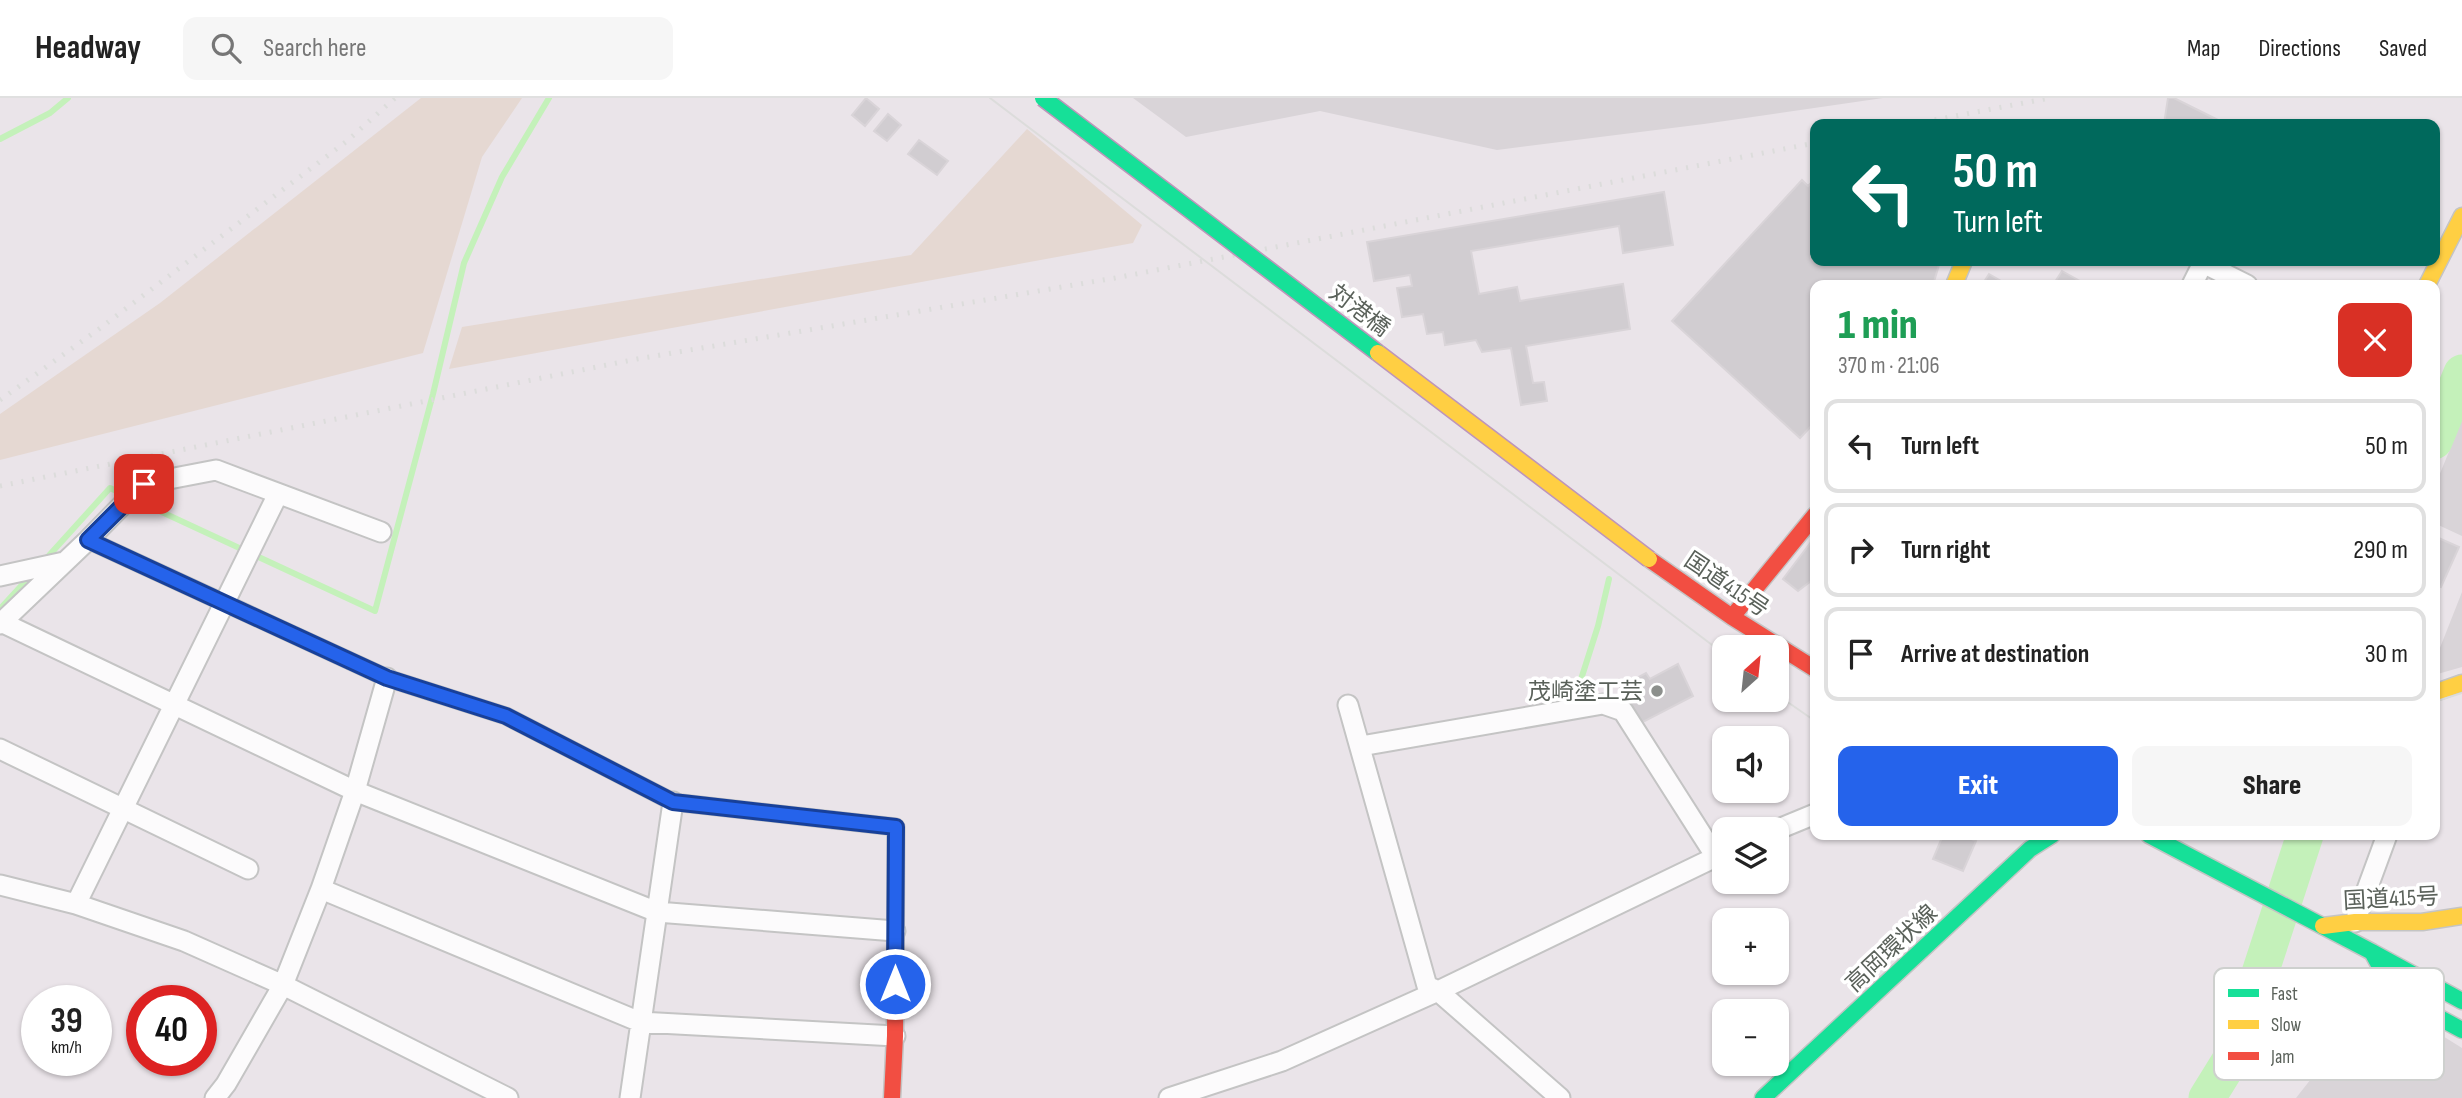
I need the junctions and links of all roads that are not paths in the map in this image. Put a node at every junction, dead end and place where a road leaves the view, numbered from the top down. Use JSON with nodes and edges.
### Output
{"nodes":[{"id":1,"x":1043,"y":98,"type":"edge"},
{"id":2,"x":2462,"y":216,"type":"edge"},
{"id":3,"x":2440,"y":259,"type":"edge"},
{"id":4,"x":2209,"y":266,"type":"edge"},
{"id":5,"x":2237,"y":280,"type":"edge"},
{"id":6,"x":278,"y":494,"type":"junction"},
{"id":7,"x":1810,"y":521,"type":"edge"},
{"id":8,"x":381,"y":532,"type":"dead end"},
{"id":9,"x":88,"y":540,"type":"junction"},
{"id":10,"x":1649,"y":559,"type":"joint"},
{"id":11,"x":66,"y":562,"type":"junction"},
{"id":12,"x":0,"y":576,"type":"edge"},
{"id":13,"x":224,"y":604,"type":"junction"},
{"id":14,"x":1732,"y":617,"type":"junction"},
{"id":15,"x":1,"y":623,"type":"edge"},
{"id":16,"x":1810,"y":666,"type":"edge"},
{"id":17,"x":387,"y":678,"type":"junction"},
{"id":18,"x":2462,"y":683,"type":"edge"},
{"id":19,"x":2440,"y":695,"type":"edge"},
{"id":20,"x":173,"y":705,"type":"junction"},
{"id":21,"x":1348,"y":705,"type":"dead end"},
{"id":22,"x":1361,"y":746,"type":"junction"},
{"id":23,"x":0,"y":749,"type":"edge"},
{"id":24,"x":355,"y":791,"type":"junction"},
{"id":25,"x":673,"y":802,"type":"junction"},
{"id":26,"x":123,"y":810,"type":"junction"},
{"id":27,"x":1810,"y":816,"type":"edge"},
{"id":28,"x":1789,"y":825,"type":"edge"},
{"id":29,"x":2044,"y":840,"type":"edge"},
{"id":30,"x":2159,"y":840,"type":"edge"},
{"id":31,"x":2385,"y":840,"type":"edge"},
{"id":32,"x":1712,"y":843,"type":"edge"},
{"id":33,"x":1712,"y":859,"type":"edge"},
{"id":34,"x":248,"y":869,"type":"dead end"},
{"id":35,"x":0,"y":885,"type":"edge"},
{"id":36,"x":321,"y":889,"type":"junction"},
{"id":37,"x":76,"y":904,"type":"junction"},
{"id":38,"x":657,"y":912,"type":"junction"},
{"id":39,"x":2462,"y":916,"type":"edge"},
{"id":40,"x":2318,"y":922,"type":"junction"},
{"id":41,"x":2355,"y":922,"type":"junction"},
{"id":42,"x":895,"y":932,"type":"junction"},
{"id":43,"x":2372,"y":952,"type":"junction"},
{"id":44,"x":2381,"y":968,"type":"edge"},
{"id":45,"x":2401,"y":968,"type":"edge"},
{"id":46,"x":283,"y":985,"type":"junction"},
{"id":47,"x":1438,"y":991,"type":"junction"},
{"id":48,"x":2444,"y":991,"type":"edge"},
{"id":49,"x":2462,"y":1001,"type":"edge"},
{"id":50,"x":2444,"y":1021,"type":"edge"},
{"id":51,"x":640,"y":1022,"type":"junction"},
{"id":52,"x":2462,"y":1030,"type":"edge"},
{"id":53,"x":895,"y":1036,"type":"junction"},
{"id":54,"x":215,"y":1098,"type":"edge"},
{"id":55,"x":508,"y":1098,"type":"edge"},
{"id":56,"x":630,"y":1098,"type":"edge"},
{"id":57,"x":892,"y":1098,"type":"edge"},
{"id":58,"x":1169,"y":1098,"type":"edge"},
{"id":59,"x":1560,"y":1098,"type":"edge"},
{"id":60,"x":1763,"y":1098,"type":"edge"}],
"edges":[{"from":1,"to":10,"type":"main road","name":"対港橋","bridge":true},
{"from":2,"to":3,"type":"main road"},
{"from":4,"to":5,"type":"street"},
{"from":6,"to":8,"type":"street"},
{"from":6,"to":9,"type":"street"},
{"from":6,"to":13,"type":"street"},
{"from":7,"to":14,"type":"main road"},
{"from":9,"to":11,"type":"street"},
{"from":9,"to":13,"type":"main road"},
{"from":10,"to":14,"type":"main road","name":"国道415号"},
{"from":11,"to":12,"type":"street"},
{"from":11,"to":15,"type":"street"},
{"from":13,"to":17,"type":"main road"},
{"from":13,"to":20,"type":"street"},
{"from":14,"to":16,"type":"main road","name":"国道415号"},
{"from":15,"to":20,"type":"street"},
{"from":17,"to":24,"type":"street"},
{"from":17,"to":25,"type":"main road"},
{"from":18,"to":19,"type":"main road"},
{"from":20,"to":24,"type":"street"},
{"from":20,"to":26,"type":"street"},
{"from":21,"to":22,"type":"street"},
{"from":22,"to":32,"type":"street"},
{"from":22,"to":47,"type":"street"},
{"from":23,"to":26,"type":"street"},
{"from":24,"to":36,"type":"street"},
{"from":24,"to":38,"type":"street"},
{"from":25,"to":38,"type":"street"},
{"from":25,"to":42,"type":"main road"},
{"from":26,"to":34,"type":"street"},
{"from":26,"to":37,"type":"street"},
{"from":27,"to":28,"type":"street"},
{"from":29,"to":60,"type":"main road","name":"高岡環状線"},
{"from":30,"to":40,"type":"main road","name":"国道415号"},
{"from":31,"to":41,"type":"street"},
{"from":33,"to":47,"type":"street"},
{"from":35,"to":37,"type":"street"},
{"from":36,"to":46,"type":"street"},
{"from":36,"to":51,"type":"street"},
{"from":37,"to":46,"type":"street"},
{"from":38,"to":42,"type":"street"},
{"from":38,"to":51,"type":"street"},
{"from":39,"to":41,"type":"main road","name":"国道415号"},
{"from":40,"to":41,"type":"main road","name":"国道415号"},
{"from":40,"to":43,"type":"main road","name":"国道415号"},
{"from":42,"to":53,"type":"main road"},
{"from":43,"to":44,"type":"main road"},
{"from":43,"to":45,"type":"main road","name":"国道415号"},
{"from":46,"to":54,"type":"street"},
{"from":46,"to":55,"type":"street"},
{"from":47,"to":58,"type":"street"},
{"from":47,"to":59,"type":"street"},
{"from":48,"to":49,"type":"main road","name":"国道415号"},
{"from":50,"to":52,"type":"main road"},
{"from":51,"to":53,"type":"street"},
{"from":51,"to":56,"type":"street"},
{"from":53,"to":57,"type":"main road"}]}
